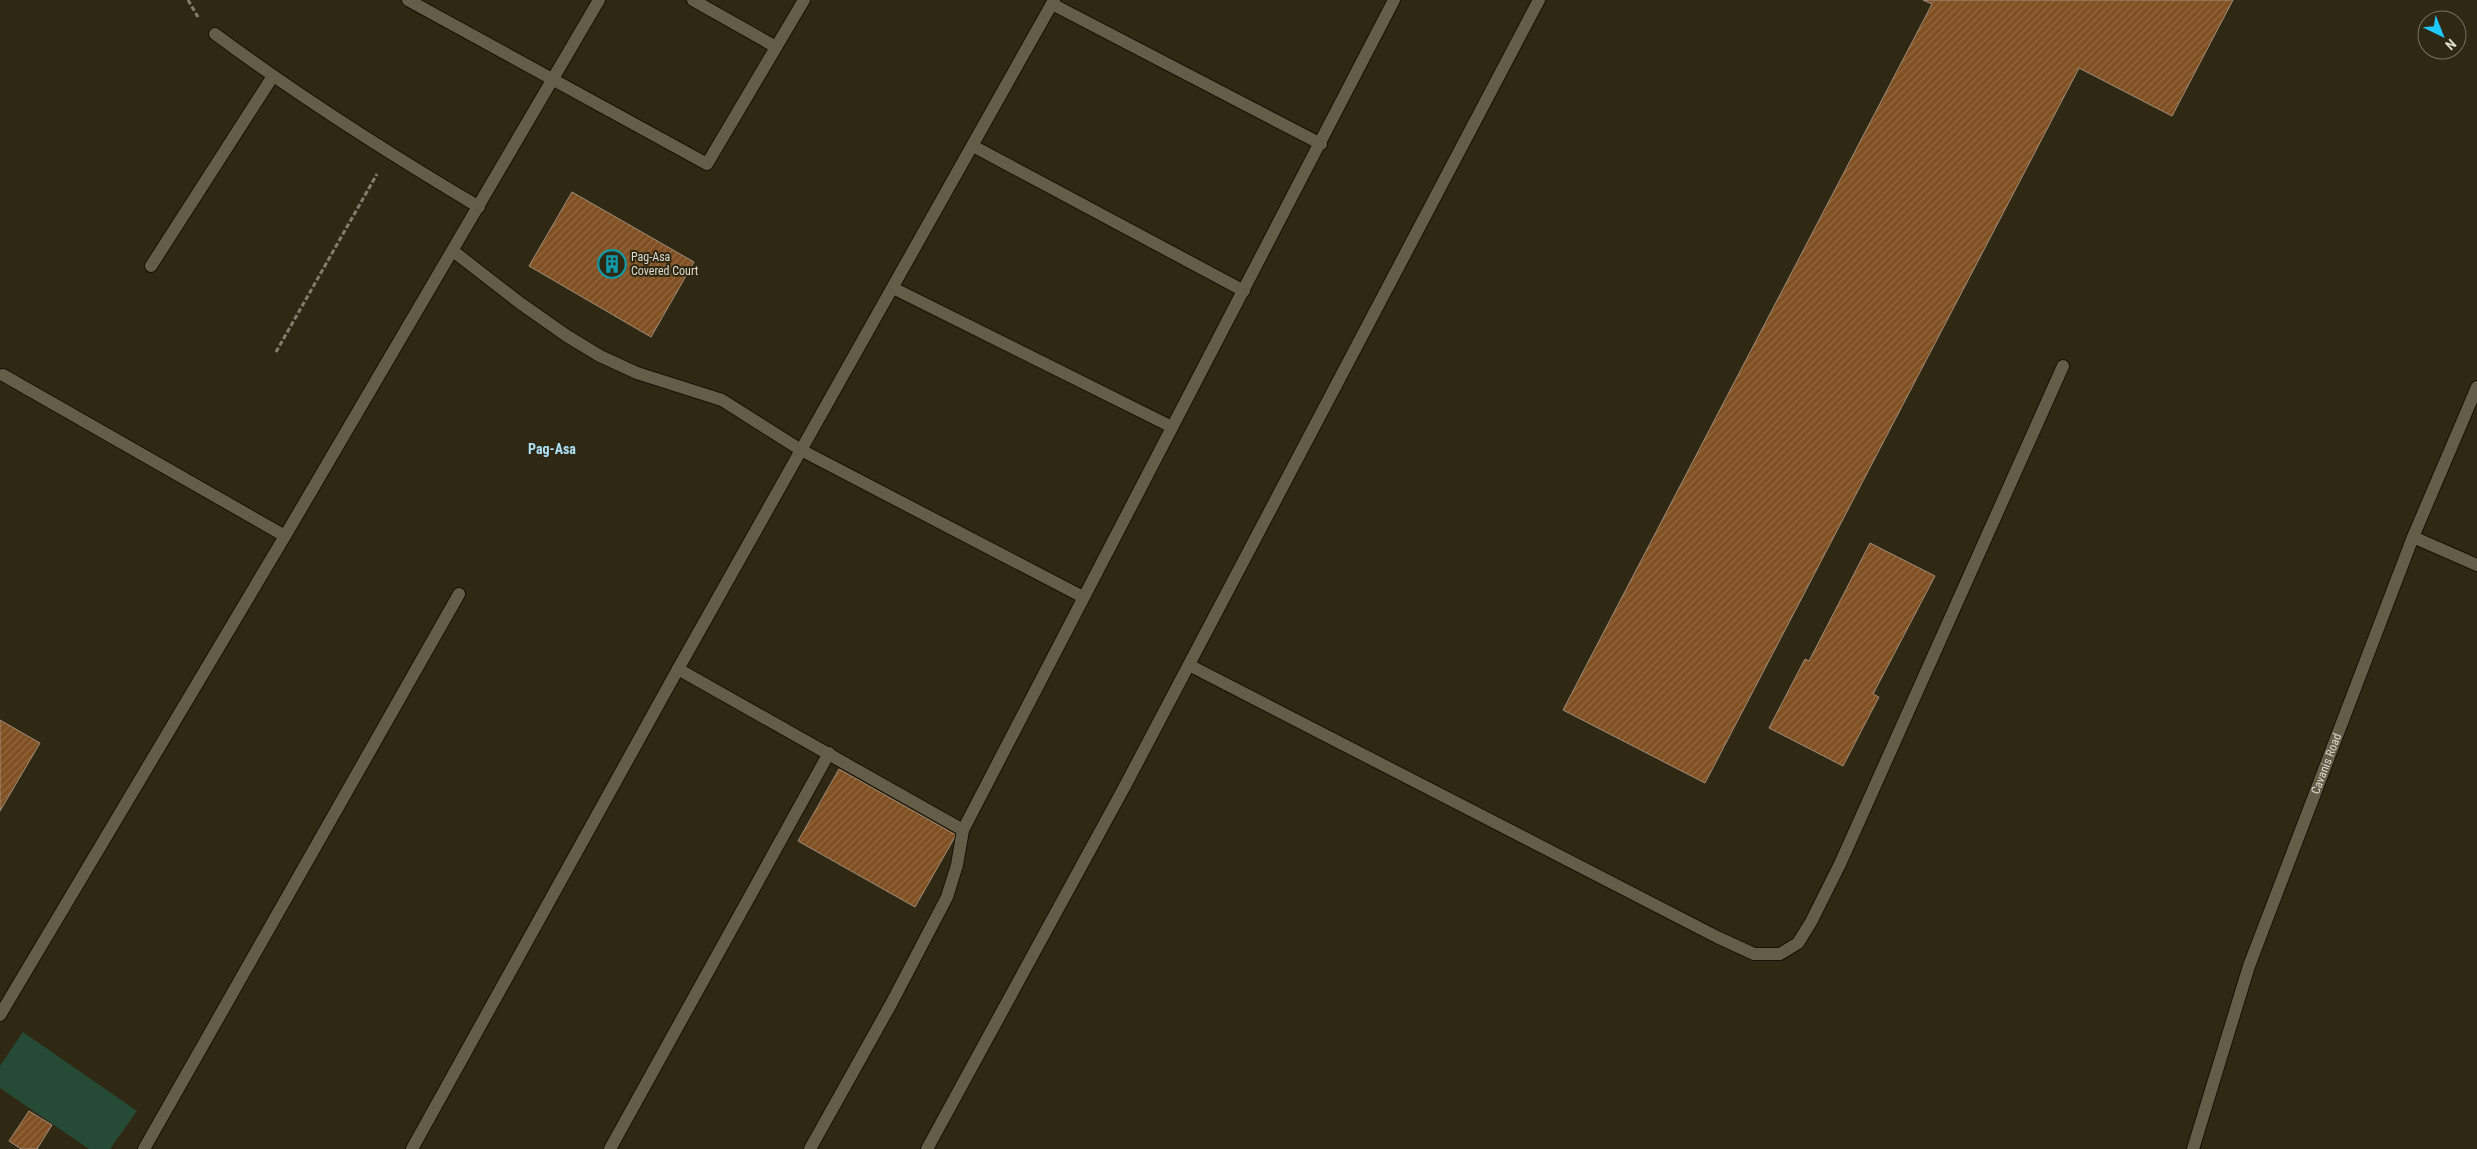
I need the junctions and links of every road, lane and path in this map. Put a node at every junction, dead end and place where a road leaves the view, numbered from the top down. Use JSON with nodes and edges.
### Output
{"nodes":[{"id":1,"x":408,"y":0,"type":"edge"},
{"id":2,"x":599,"y":0,"type":"edge"},
{"id":3,"x":693,"y":0,"type":"edge"},
{"id":4,"x":804,"y":0,"type":"edge"},
{"id":5,"x":1394,"y":0,"type":"edge"},
{"id":6,"x":1539,"y":0,"type":"edge"},
{"id":7,"x":1053,"y":2,"type":"edge"},
{"id":8,"x":215,"y":34,"type":"dead end"},
{"id":9,"x":776,"y":47,"type":"junction"},
{"id":10,"x":273,"y":76,"type":"junction"},
{"id":11,"x":553,"y":80,"type":"junction"},
{"id":12,"x":1321,"y":144,"type":"junction"},
{"id":13,"x":972,"y":146,"type":"junction"},
{"id":14,"x":389,"y":154,"type":"junction"},
{"id":15,"x":479,"y":207,"type":"junction"},
{"id":16,"x":453,"y":251,"type":"junction"},
{"id":17,"x":151,"y":266,"type":"dead end"},
{"id":18,"x":893,"y":288,"type":"junction"},
{"id":19,"x":1244,"y":291,"type":"junction"},
{"id":20,"x":276,"y":352,"type":"dead end"},
{"id":21,"x":2063,"y":366,"type":"dead end"},
{"id":22,"x":3,"y":375,"type":"dead end"},
{"id":23,"x":2477,"y":387,"type":"edge"},
{"id":24,"x":1172,"y":427,"type":"junction"},
{"id":25,"x":801,"y":450,"type":"junction"},
{"id":26,"x":286,"y":536,"type":"junction"},
{"id":27,"x":2413,"y":537,"type":"junction"},
{"id":28,"x":2477,"y":565,"type":"edge"},
{"id":29,"x":459,"y":594,"type":"dead end"},
{"id":30,"x":1083,"y":597,"type":"junction"},
{"id":31,"x":1189,"y":665,"type":"junction"},
{"id":32,"x":678,"y":669,"type":"junction"},
{"id":33,"x":829,"y":753,"type":"junction"},
{"id":34,"x":964,"y":830,"type":"junction"},
{"id":35,"x":0,"y":1015,"type":"edge"},
{"id":36,"x":144,"y":1149,"type":"edge"},
{"id":37,"x":412,"y":1149,"type":"edge"},
{"id":38,"x":610,"y":1149,"type":"edge"},
{"id":39,"x":810,"y":1149,"type":"edge"},
{"id":40,"x":927,"y":1149,"type":"edge"},
{"id":41,"x":2193,"y":1149,"type":"edge"}],
"edges":[{"from":1,"to":11,"type":"street"},
{"from":2,"to":11,"type":"street"},
{"from":3,"to":9,"type":"street"},
{"from":4,"to":9,"type":"street"},
{"from":5,"to":12,"type":"street"},
{"from":6,"to":31,"type":"street"},
{"from":7,"to":12,"type":"street"},
{"from":7,"to":13,"type":"street"},
{"from":8,"to":10,"type":"street"},
{"from":9,"to":11,"type":"street"},
{"from":10,"to":14,"type":"street"},
{"from":10,"to":17,"type":"street"},
{"from":11,"to":15,"type":"street"},
{"from":12,"to":19,"type":"street"},
{"from":13,"to":18,"type":"street"},
{"from":13,"to":19,"type":"street"},
{"from":14,"to":15,"type":"street"},
{"from":14,"to":20,"type":"path"},
{"from":15,"to":16,"type":"street"},
{"from":16,"to":25,"type":"street"},
{"from":16,"to":26,"type":"street"},
{"from":18,"to":24,"type":"street"},
{"from":18,"to":25,"type":"street"},
{"from":19,"to":24,"type":"street"},
{"from":21,"to":31,"type":"street"},
{"from":22,"to":26,"type":"street"},
{"from":23,"to":27,"type":"street","name":"Cavanis Road"},
{"from":24,"to":30,"type":"street"},
{"from":25,"to":30,"type":"street"},
{"from":25,"to":32,"type":"street"},
{"from":26,"to":35,"type":"street"},
{"from":27,"to":28,"type":"street"},
{"from":27,"to":41,"type":"street","name":"Cavanis Road"},
{"from":29,"to":36,"type":"street"},
{"from":30,"to":34,"type":"street"},
{"from":31,"to":40,"type":"street"},
{"from":32,"to":33,"type":"street"},
{"from":32,"to":37,"type":"street"},
{"from":33,"to":34,"type":"street"},
{"from":33,"to":38,"type":"street"},
{"from":34,"to":39,"type":"street"}]}
